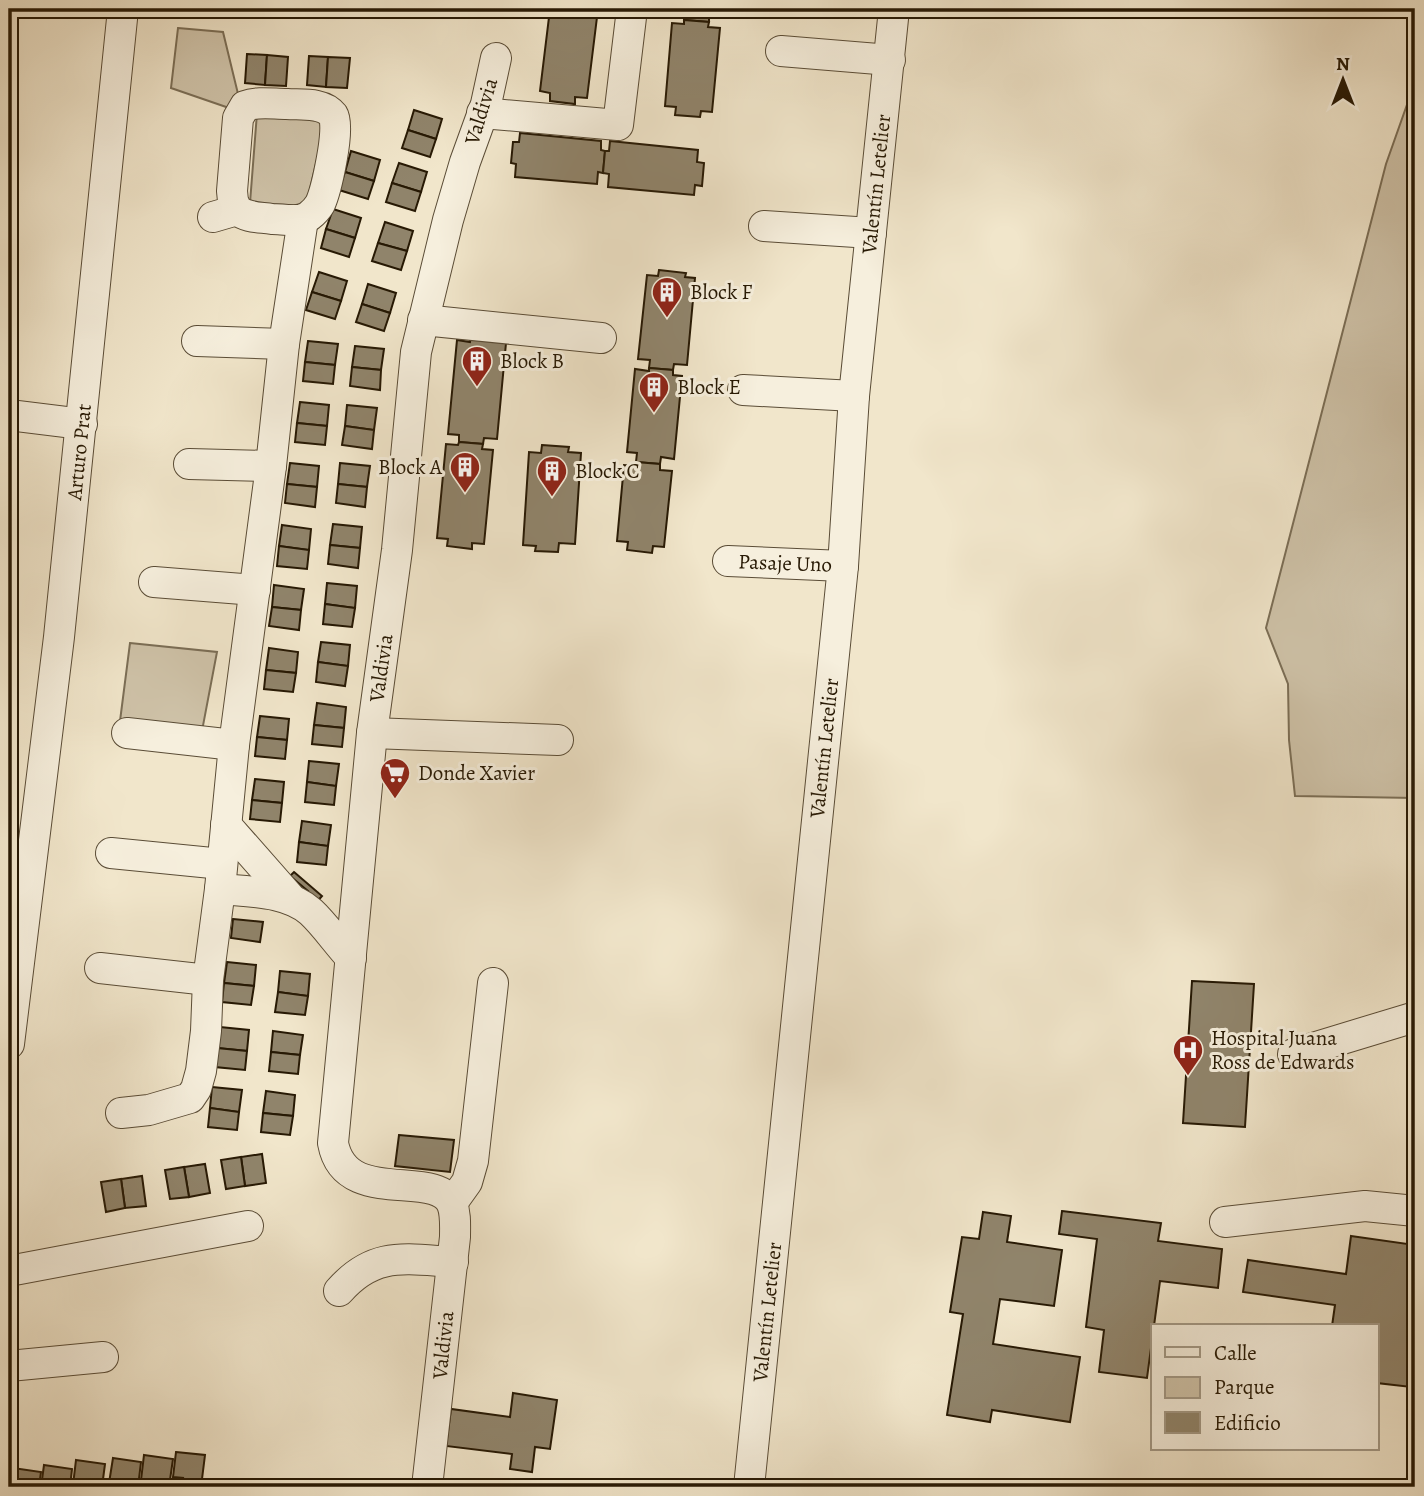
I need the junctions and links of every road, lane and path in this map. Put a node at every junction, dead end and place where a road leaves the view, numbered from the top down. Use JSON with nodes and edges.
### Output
{"nodes":[{"id":1,"x":123,"y":9,"type":"edge"},
{"id":2,"x":632,"y":9,"type":"edge"},
{"id":3,"x":894,"y":9,"type":"edge"},
{"id":4,"x":781,"y":51,"type":"dead end"},
{"id":5,"x":496,"y":58,"type":"dead end"},
{"id":6,"x":890,"y":60,"type":"junction"},
{"id":7,"x":482,"y":113,"type":"junction"},
{"id":8,"x":303,"y":219,"type":"junction"},
{"id":9,"x":764,"y":226,"type":"dead end"},
{"id":10,"x":871,"y":233,"type":"junction"},
{"id":11,"x":424,"y":320,"type":"junction"},
{"id":12,"x":601,"y":338,"type":"dead end"},
{"id":13,"x":197,"y":341,"type":"dead end"},
{"id":14,"x":284,"y":344,"type":"junction"},
{"id":15,"x":743,"y":390,"type":"dead end"},
{"id":16,"x":854,"y":396,"type":"junction"},
{"id":17,"x":9,"y":415,"type":"edge"},
{"id":18,"x":82,"y":424,"type":"junction"},
{"id":19,"x":189,"y":464,"type":"dead end"},
{"id":20,"x":271,"y":466,"type":"junction"},
{"id":21,"x":728,"y":561,"type":"dead end"},
{"id":22,"x":843,"y":566,"type":"junction"},
{"id":23,"x":154,"y":582,"type":"dead end"},
{"id":24,"x":255,"y":590,"type":"junction"},
{"id":25,"x":127,"y":733,"type":"dead end"},
{"id":26,"x":372,"y":733,"type":"junction"},
{"id":27,"x":558,"y":740,"type":"dead end"},
{"id":28,"x":234,"y":745,"type":"junction"},
{"id":29,"x":226,"y":825,"type":"junction"},
{"id":30,"x":111,"y":853,"type":"dead end"},
{"id":31,"x":221,"y":877,"type":"junction"},
{"id":32,"x":18,"y":892,"type":"edge"},
{"id":33,"x":292,"y":900,"type":"junction"},
{"id":34,"x":351,"y":958,"type":"junction"},
{"id":35,"x":100,"y":968,"type":"dead end"},
{"id":36,"x":208,"y":980,"type":"junction"},
{"id":37,"x":493,"y":983,"type":"dead end"},
{"id":38,"x":1415,"y":1017,"type":"edge"},
{"id":39,"x":9,"y":1044,"type":"edge"},
{"id":40,"x":1293,"y":1054,"type":"dead end"},
{"id":41,"x":121,"y":1113,"type":"dead end"},
{"id":42,"x":452,"y":1203,"type":"junction"},
{"id":43,"x":1415,"y":1211,"type":"edge"},
{"id":44,"x":1225,"y":1222,"type":"dead end"},
{"id":45,"x":248,"y":1226,"type":"dead end"},
{"id":46,"x":453,"y":1262,"type":"junction"},
{"id":47,"x":9,"y":1271,"type":"edge"},
{"id":48,"x":339,"y":1290,"type":"dead end"},
{"id":49,"x":103,"y":1357,"type":"dead end"},
{"id":50,"x":9,"y":1366,"type":"edge"},
{"id":51,"x":427,"y":1487,"type":"edge"},
{"id":52,"x":749,"y":1487,"type":"edge"}],
"edges":[{"from":1,"to":18,"type":"street","name":"Arturo Prat"},
{"from":2,"to":7,"type":"street"},
{"from":3,"to":6,"type":"street","name":"Valentín Letelier"},
{"from":4,"to":6,"type":"street"},
{"from":5,"to":7,"type":"street","name":"Valdivia"},
{"from":6,"to":10,"type":"street","name":"Valentín Letelier"},
{"from":7,"to":11,"type":"street","name":"Valdivia"},
{"from":8,"to":8,"type":"street"},
{"from":8,"to":14,"type":"street"},
{"from":9,"to":10,"type":"street"},
{"from":10,"to":16,"type":"street","name":"Valentín Letelier"},
{"from":11,"to":12,"type":"street"},
{"from":11,"to":26,"type":"street","name":"Valdivia"},
{"from":13,"to":14,"type":"street"},
{"from":14,"to":20,"type":"street"},
{"from":15,"to":16,"type":"street"},
{"from":16,"to":22,"type":"street","name":"Valentín Letelier"},
{"from":17,"to":18,"type":"street"},
{"from":18,"to":32,"type":"street","name":"Arturo Prat"},
{"from":19,"to":20,"type":"street"},
{"from":20,"to":24,"type":"street"},
{"from":21,"to":22,"type":"street","name":"Pasaje Uno"},
{"from":22,"to":52,"type":"street","name":"Valentín Letelier"},
{"from":23,"to":24,"type":"street"},
{"from":24,"to":28,"type":"street"},
{"from":25,"to":28,"type":"street"},
{"from":26,"to":27,"type":"street"},
{"from":26,"to":34,"type":"street","name":"Valdivia"},
{"from":28,"to":29,"type":"street"},
{"from":29,"to":31,"type":"street"},
{"from":29,"to":33,"type":"street"},
{"from":30,"to":31,"type":"street"},
{"from":31,"to":33,"type":"street"},
{"from":31,"to":36,"type":"street"},
{"from":32,"to":39,"type":"street","name":"Arturo Prat"},
{"from":33,"to":34,"type":"street"},
{"from":34,"to":42,"type":"street","name":"Valdivia"},
{"from":35,"to":36,"type":"street"},
{"from":36,"to":41,"type":"street"},
{"from":37,"to":42,"type":"street"},
{"from":38,"to":40,"type":"street"},
{"from":42,"to":46,"type":"street","name":"Valdivia"},
{"from":43,"to":44,"type":"street"},
{"from":45,"to":47,"type":"street"},
{"from":46,"to":48,"type":"street"},
{"from":46,"to":51,"type":"street","name":"Valdivia"},
{"from":49,"to":50,"type":"street"}]}
